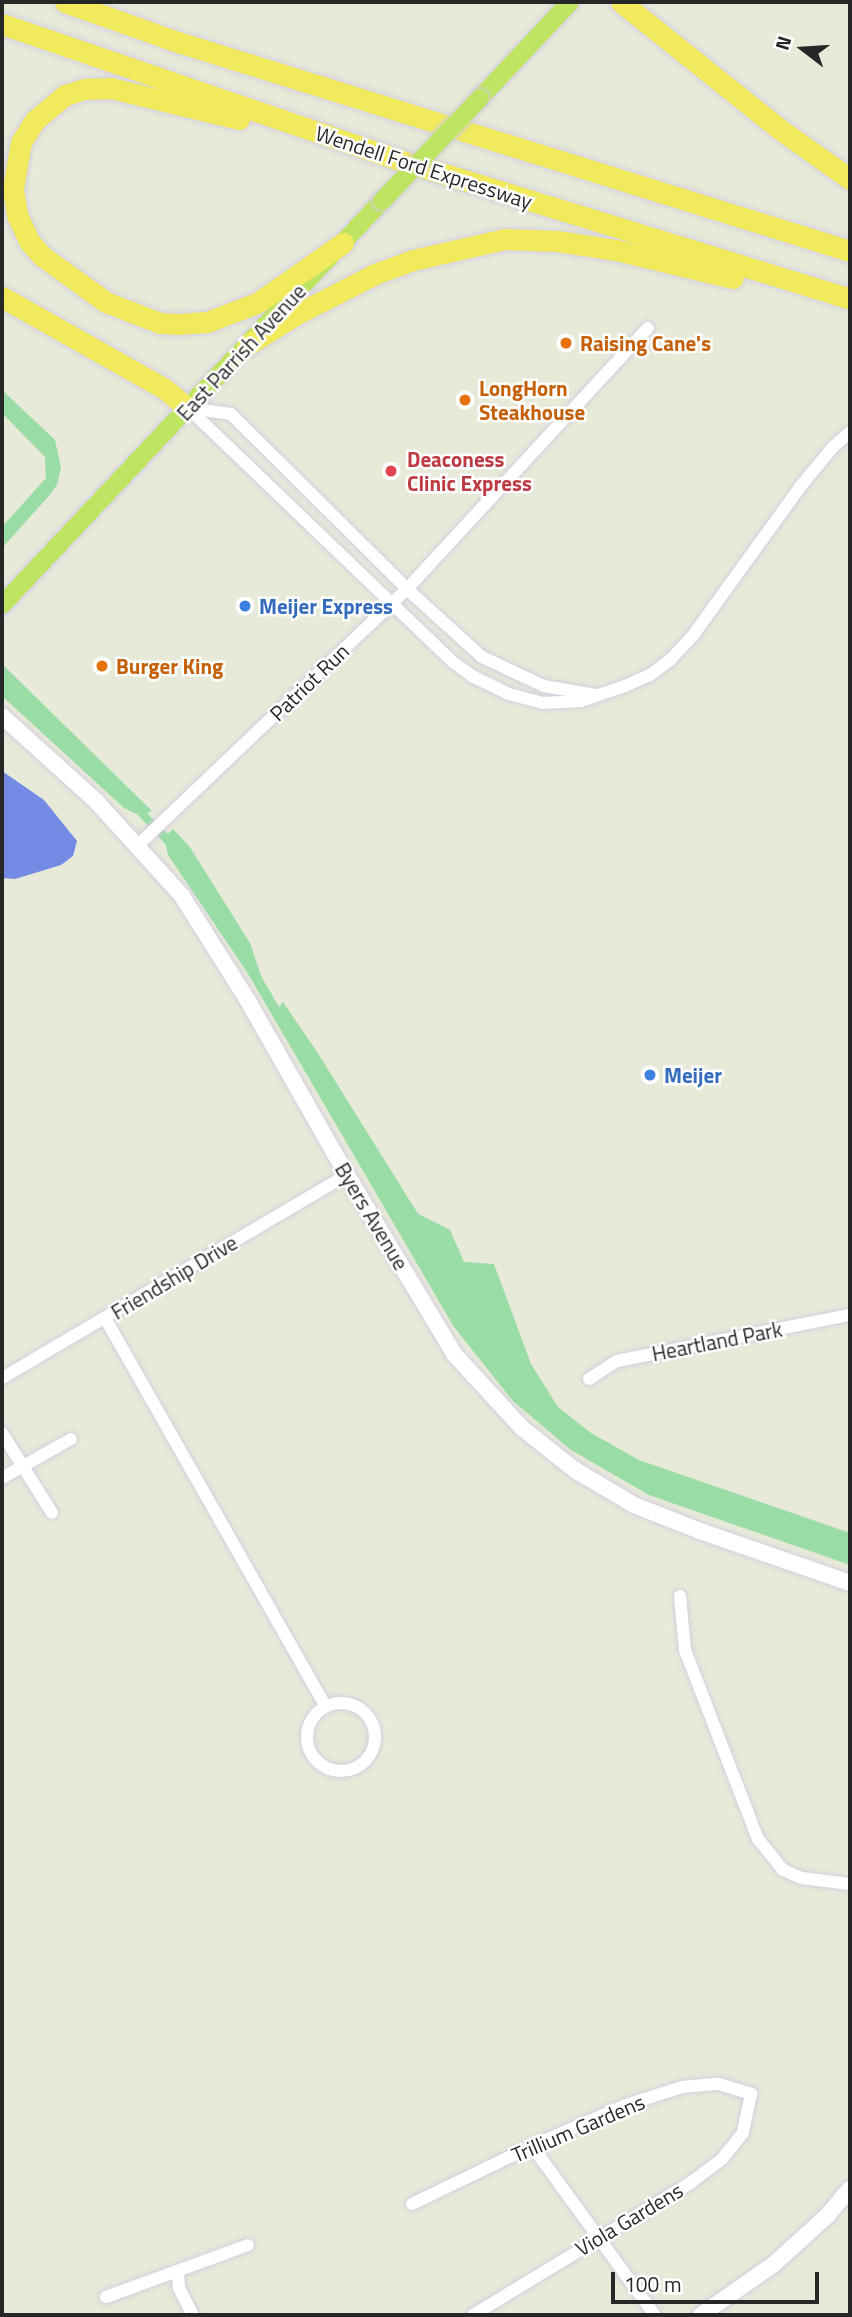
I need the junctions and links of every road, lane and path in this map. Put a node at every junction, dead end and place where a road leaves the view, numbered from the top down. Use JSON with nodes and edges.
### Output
{"nodes":[{"id":1,"x":65,"y":2,"type":"edge"},
{"id":2,"x":570,"y":2,"type":"edge"},
{"id":3,"x":621,"y":2,"type":"edge"},
{"id":4,"x":2,"y":24,"type":"edge"},
{"id":5,"x":399,"y":160,"type":"junction"},
{"id":6,"x":850,"y":179,"type":"edge"},
{"id":7,"x":342,"y":243,"type":"junction"},
{"id":8,"x":850,"y":251,"type":"edge"},
{"id":9,"x":2,"y":297,"type":"edge"},
{"id":10,"x":850,"y":299,"type":"edge"},
{"id":11,"x":850,"y":307,"type":"edge"},
{"id":12,"x":648,"y":328,"type":"dead end"},
{"id":13,"x":247,"y":345,"type":"junction"},
{"id":14,"x":188,"y":408,"type":"junction"},
{"id":15,"x":850,"y":432,"type":"edge"},
{"id":16,"x":407,"y":589,"type":"junction"},
{"id":17,"x":2,"y":605,"type":"edge"},
{"id":18,"x":390,"y":605,"type":"junction"},
{"id":19,"x":595,"y":695,"type":"junction"},
{"id":20,"x":2,"y":716,"type":"edge"},
{"id":21,"x":137,"y":846,"type":"junction"},
{"id":22,"x":347,"y":1175,"type":"junction"},
{"id":23,"x":850,"y":1315,"type":"edge"},
{"id":24,"x":105,"y":1318,"type":"junction"},
{"id":25,"x":2,"y":1378,"type":"edge"},
{"id":26,"x":589,"y":1379,"type":"dead end"},
{"id":27,"x":2,"y":1433,"type":"edge"},
{"id":28,"x":71,"y":1438,"type":"dead end"},
{"id":29,"x":22,"y":1467,"type":"junction"},
{"id":30,"x":2,"y":1478,"type":"edge"},
{"id":31,"x":52,"y":1513,"type":"dead end"},
{"id":32,"x":850,"y":1583,"type":"edge"},
{"id":33,"x":680,"y":1596,"type":"dead end"},
{"id":34,"x":326,"y":1707,"type":"junction"},
{"id":35,"x":850,"y":1884,"type":"edge"},
{"id":36,"x":751,"y":2094,"type":"joint"},
{"id":37,"x":533,"y":2146,"type":"junction"},
{"id":38,"x":850,"y":2189,"type":"edge"},
{"id":39,"x":412,"y":2204,"type":"dead end"},
{"id":40,"x":600,"y":2235,"type":"junction"},
{"id":41,"x":248,"y":2245,"type":"dead end"},
{"id":42,"x":178,"y":2271,"type":"junction"},
{"id":43,"x":106,"y":2297,"type":"dead end"},
{"id":44,"x":193,"y":2315,"type":"edge"},
{"id":45,"x":472,"y":2315,"type":"edge"},
{"id":46,"x":655,"y":2315,"type":"edge"},
{"id":47,"x":701,"y":2315,"type":"edge"}],
"edges":[{"from":1,"to":8,"type":"highway"},
{"from":2,"to":7,"type":"main road","name":"East Parrish Avenue","bridge":true},
{"from":3,"to":6,"type":"highway"},
{"from":4,"to":5,"type":"highway","name":"Wendell Ford Expressway"},
{"from":5,"to":7,"type":"highway"},
{"from":5,"to":10,"type":"highway","name":"Wendell Ford Expressway"},
{"from":7,"to":13,"type":"main road","name":"East Parrish Avenue"},
{"from":9,"to":14,"type":"highway"},
{"from":11,"to":13,"type":"highway"},
{"from":12,"to":16,"type":"street","name":"Patriot Run"},
{"from":13,"to":14,"type":"main road","name":"East Parrish Avenue"},
{"from":14,"to":16,"type":"street"},
{"from":14,"to":17,"type":"main road","name":"East Parrish Avenue"},
{"from":14,"to":18,"type":"street"},
{"from":15,"to":19,"type":"street"},
{"from":16,"to":18,"type":"street","name":"Patriot Run"},
{"from":16,"to":19,"type":"street"},
{"from":18,"to":19,"type":"street"},
{"from":18,"to":21,"type":"street","name":"Patriot Run"},
{"from":20,"to":21,"type":"street","name":"Byers Avenue"},
{"from":21,"to":22,"type":"street","name":"Byers Avenue"},
{"from":22,"to":24,"type":"street","name":"Friendship Drive"},
{"from":22,"to":32,"type":"street","name":"Byers Avenue"},
{"from":23,"to":26,"type":"street","name":"Heartland Park"},
{"from":24,"to":25,"type":"street","name":"Friendship Drive"},
{"from":24,"to":34,"type":"street"},
{"from":27,"to":29,"type":"street"},
{"from":28,"to":29,"type":"street"},
{"from":29,"to":30,"type":"street"},
{"from":29,"to":31,"type":"street"},
{"from":33,"to":35,"type":"street"},
{"from":34,"to":34,"type":"street"},
{"from":36,"to":37,"type":"street","name":"Trillium Gardens"},
{"from":36,"to":40,"type":"street","name":"Viola Gardens"},
{"from":37,"to":39,"type":"street","name":"Trillium Gardens"},
{"from":37,"to":40,"type":"street"},
{"from":38,"to":47,"type":"street"},
{"from":40,"to":45,"type":"street","name":"Viola Gardens"},
{"from":40,"to":46,"type":"street"},
{"from":41,"to":42,"type":"street"},
{"from":42,"to":43,"type":"street"},
{"from":42,"to":44,"type":"street"}]}
